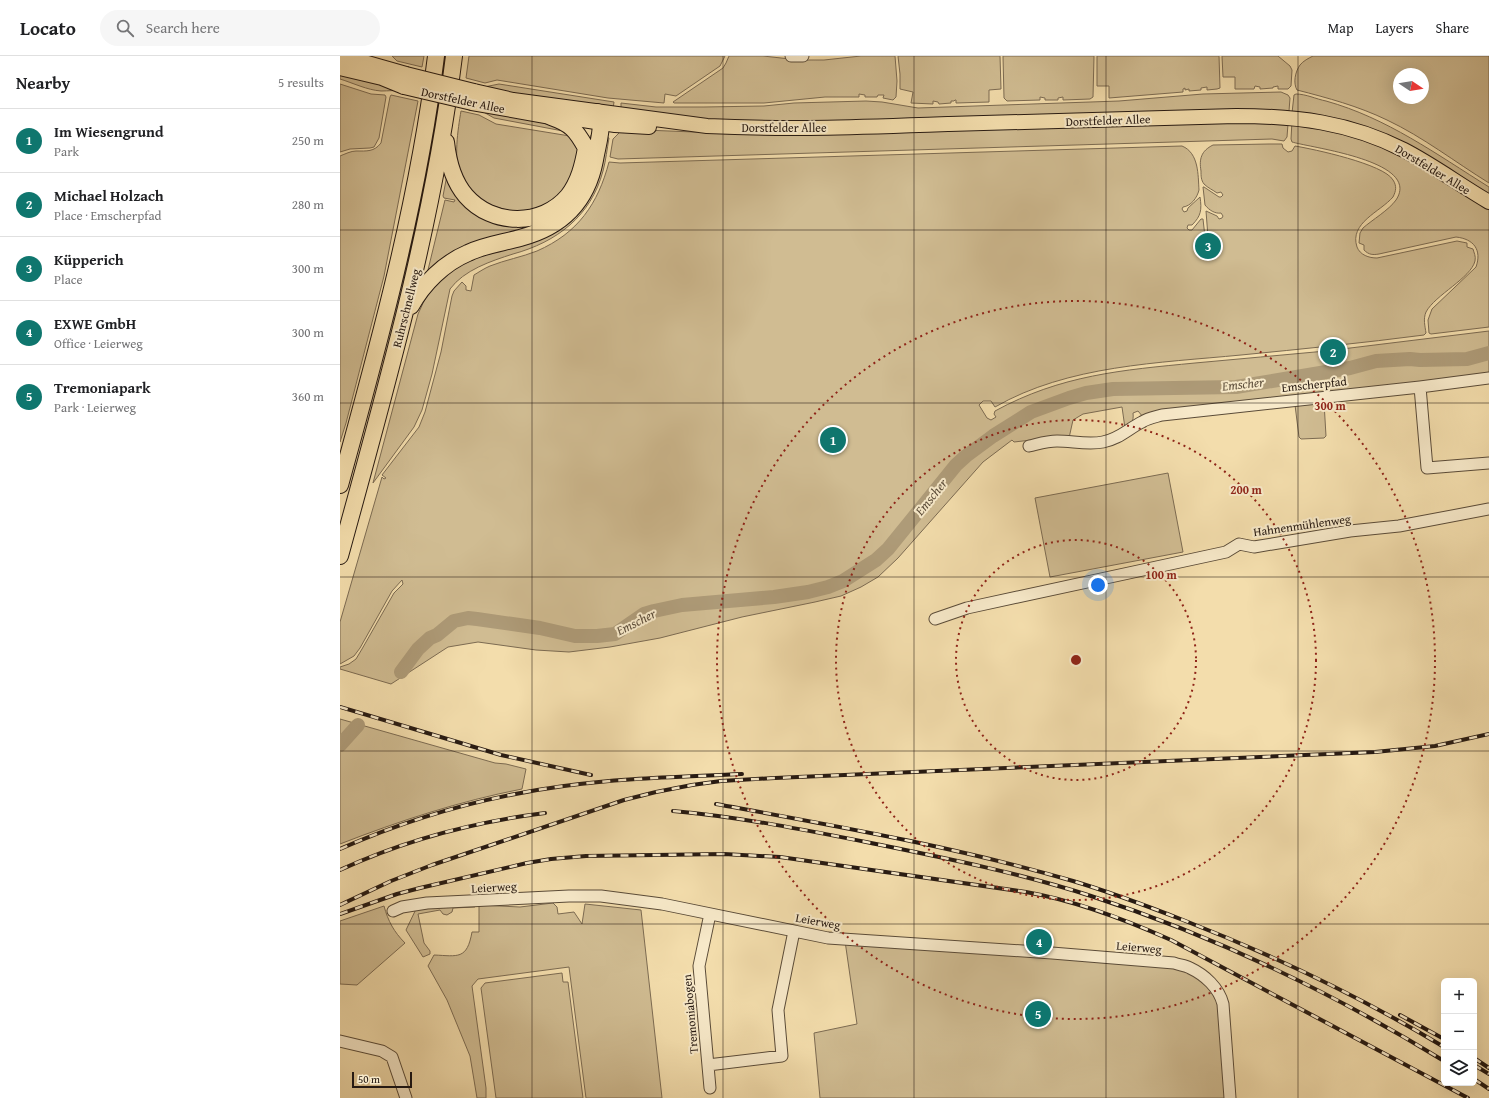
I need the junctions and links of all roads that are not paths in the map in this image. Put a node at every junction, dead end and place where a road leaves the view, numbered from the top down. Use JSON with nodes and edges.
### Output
{"nodes":[{"id":1,"x":343,"y":56,"type":"edge"},
{"id":2,"x":436,"y":56,"type":"edge"},
{"id":3,"x":454,"y":56,"type":"edge"},
{"id":4,"x":791,"y":56,"type":"edge"},
{"id":5,"x":803,"y":56,"type":"edge"},
{"id":6,"x":340,"y":68,"type":"edge"},
{"id":7,"x":405,"y":80,"type":"junction"},
{"id":8,"x":473,"y":97,"type":"junction"},
{"id":9,"x":446,"y":117,"type":"junction"},
{"id":10,"x":552,"y":117,"type":"junction"},
{"id":11,"x":596,"y":118,"type":"junction"},
{"id":12,"x":586,"y":148,"type":"junction"},
{"id":13,"x":1489,"y":202,"type":"edge"},
{"id":14,"x":401,"y":328,"type":"junction"},
{"id":15,"x":1489,"y":378,"type":"edge"},
{"id":16,"x":1420,"y":387,"type":"junction"},
{"id":17,"x":1029,"y":446,"type":"dead end"},
{"id":18,"x":1489,"y":463,"type":"edge"},
{"id":19,"x":340,"y":485,"type":"edge"},
{"id":20,"x":1489,"y":509,"type":"edge"},
{"id":21,"x":340,"y":556,"type":"edge"},
{"id":22,"x":935,"y":619,"type":"dead end"},
{"id":23,"x":393,"y":911,"type":"dead end"},
{"id":24,"x":710,"y":914,"type":"junction"},
{"id":25,"x":794,"y":931,"type":"junction"},
{"id":26,"x":340,"y":1041,"type":"edge"},
{"id":27,"x":708,"y":1065,"type":"junction"},
{"id":28,"x":710,"y":1088,"type":"dead end"},
{"id":29,"x":406,"y":1098,"type":"edge"},
{"id":30,"x":1230,"y":1098,"type":"edge"}],
"edges":[{"from":1,"to":7,"type":"main road","name":"Dorstfelder Allee"},
{"from":2,"to":19,"type":"highway","name":"Ruhrschnellweg"},
{"from":3,"to":9,"type":"highway","name":"Ruhrschnellweg"},
{"from":4,"to":5,"type":"street"},
{"from":6,"to":7,"type":"main road","name":"Dorstfelder Allee"},
{"from":7,"to":8,"type":"main road","name":"Dorstfelder Allee","bridge":true},
{"from":8,"to":10,"type":"main road","name":"Dorstfelder Allee"},
{"from":8,"to":11,"type":"main road","name":"Dorstfelder Allee"},
{"from":9,"to":12,"type":"highway"},
{"from":9,"to":14,"type":"highway","name":"Ruhrschnellweg"},
{"from":10,"to":11,"type":"main road","name":"Dorstfelder Allee"},
{"from":10,"to":12,"type":"highway"},
{"from":11,"to":12,"type":"highway"},
{"from":11,"to":13,"type":"main road","name":"Dorstfelder Allee"},
{"from":11,"to":14,"type":"highway"},
{"from":14,"to":21,"type":"highway","name":"Ruhrschnellweg"},
{"from":15,"to":16,"type":"street","name":"Emscherpfad"},
{"from":16,"to":17,"type":"street","name":"Emscherpfad"},
{"from":16,"to":18,"type":"street"},
{"from":20,"to":22,"type":"street","name":"Hahnenmühlenweg"},
{"from":23,"to":24,"type":"street","name":"Leierweg"},
{"from":24,"to":25,"type":"street","name":"Leierweg"},
{"from":24,"to":27,"type":"street","name":"Tremoniabogen"},
{"from":25,"to":27,"type":"street","name":"Tremoniabogen"},
{"from":25,"to":30,"type":"street","name":"Leierweg"},
{"from":26,"to":29,"type":"street"},
{"from":27,"to":28,"type":"street","name":"Tremoniabogen"}]}
